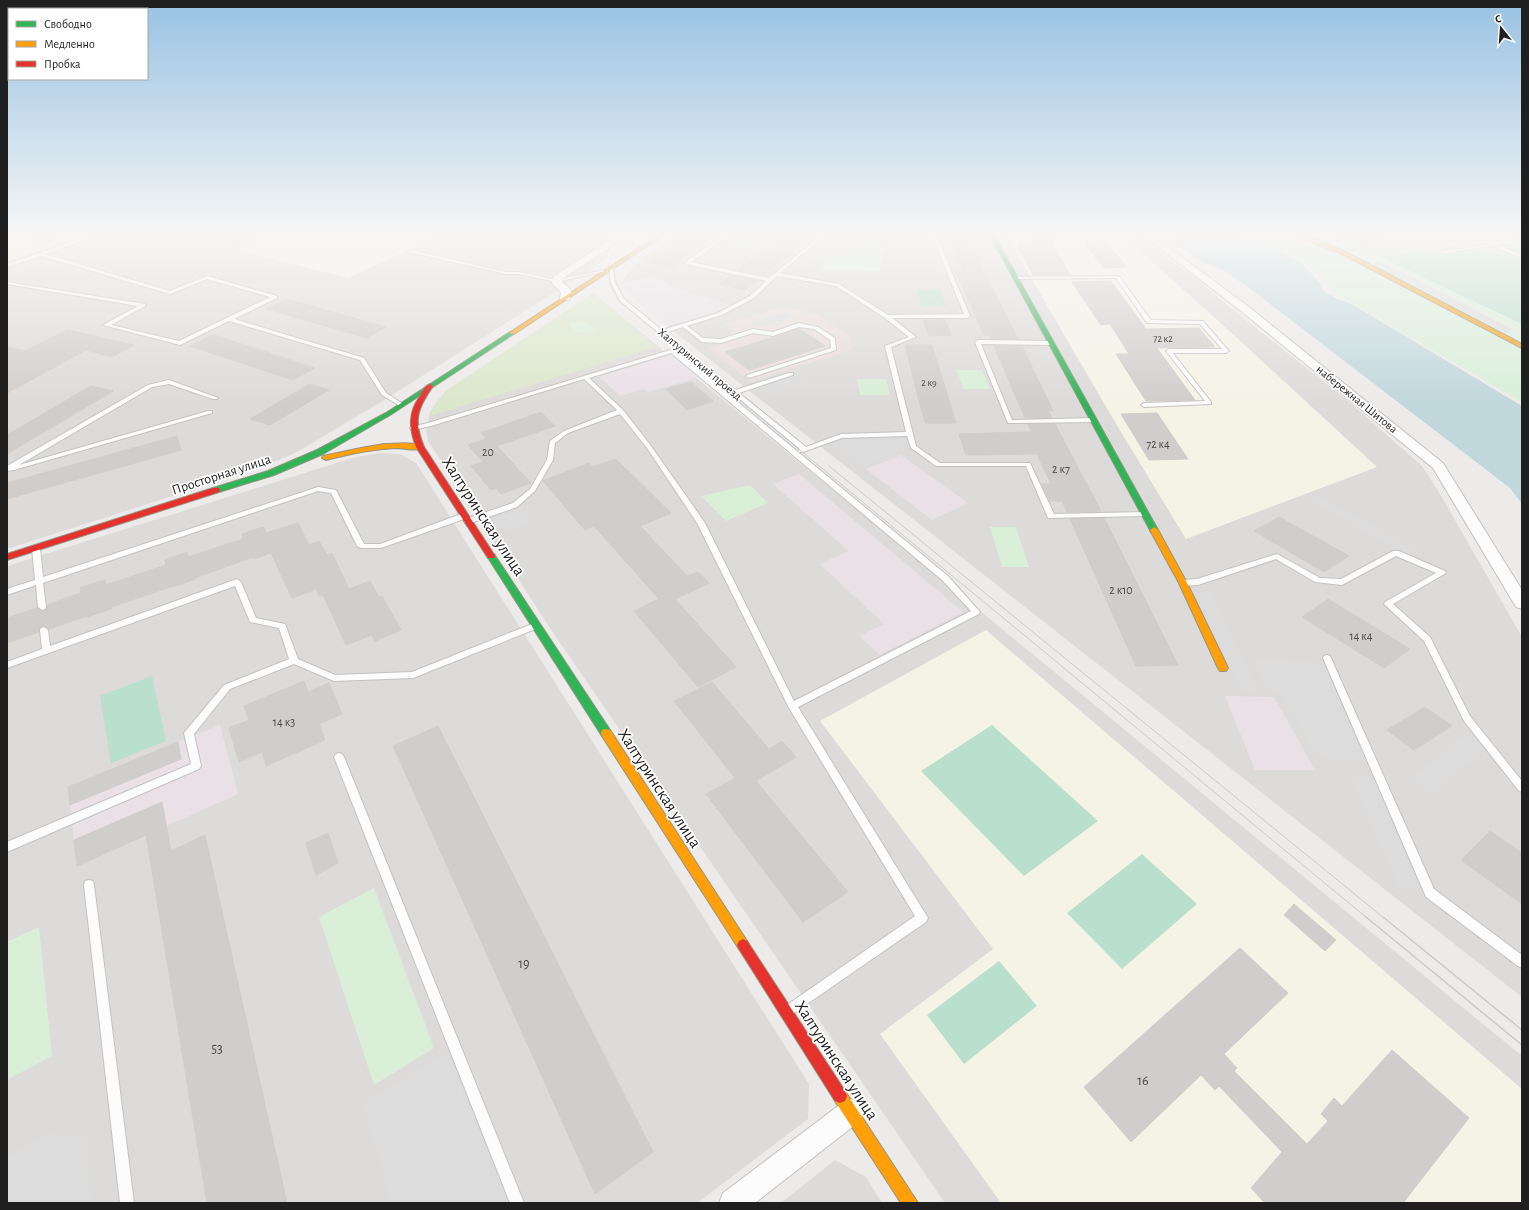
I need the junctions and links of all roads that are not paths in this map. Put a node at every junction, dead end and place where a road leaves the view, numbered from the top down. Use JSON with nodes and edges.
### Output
{"nodes":[{"id":1,"x":59,"y":291,"type":"edge"},
{"id":2,"x":256,"y":291,"type":"edge"},
{"id":3,"x":566,"y":291,"type":"edge"},
{"id":4,"x":576,"y":291,"type":"edge"},
{"id":5,"x":617,"y":291,"type":"edge"},
{"id":6,"x":758,"y":291,"type":"edge"},
{"id":7,"x":847,"y":291,"type":"edge"},
{"id":8,"x":957,"y":291,"type":"edge"},
{"id":9,"x":1022,"y":291,"type":"edge"},
{"id":10,"x":1127,"y":291,"type":"edge"},
{"id":11,"x":1221,"y":291,"type":"edge"},
{"id":12,"x":1418,"y":291,"type":"edge"},
{"id":13,"x":566,"y":298,"type":"junction"},
{"id":14,"x":887,"y":317,"type":"junction"},
{"id":15,"x":228,"y":319,"type":"junction"},
{"id":16,"x":683,"y":325,"type":"junction"},
{"id":17,"x":662,"y":332,"type":"junction"},
{"id":18,"x":1051,"y":343,"type":"junction"},
{"id":19,"x":1522,"y":346,"type":"edge"},
{"id":20,"x":681,"y":348,"type":"junction"},
{"id":21,"x":672,"y":351,"type":"junction"},
{"id":22,"x":791,"y":374,"type":"dead end"},
{"id":23,"x":749,"y":376,"type":"dead end"},
{"id":24,"x":586,"y":377,"type":"junction"},
{"id":25,"x":430,"y":386,"type":"junction"},
{"id":26,"x":735,"y":392,"type":"junction"},
{"id":27,"x":215,"y":398,"type":"dead end"},
{"id":28,"x":402,"y":405,"type":"junction"},
{"id":29,"x":1144,"y":405,"type":"dead end"},
{"id":30,"x":621,"y":411,"type":"junction"},
{"id":31,"x":210,"y":412,"type":"dead end"},
{"id":32,"x":1093,"y":420,"type":"junction"},
{"id":33,"x":376,"y":422,"type":"junction"},
{"id":34,"x":412,"y":427,"type":"junction"},
{"id":35,"x":909,"y":434,"type":"junction"},
{"id":36,"x":420,"y":448,"type":"junction"},
{"id":37,"x":804,"y":449,"type":"junction"},
{"id":38,"x":794,"y":453,"type":"junction"},
{"id":39,"x":286,"y":468,"type":"junction"},
{"id":40,"x":7,"y":470,"type":"edge"},
{"id":41,"x":1145,"y":514,"type":"junction"},
{"id":42,"x":466,"y":518,"type":"junction"},
{"id":43,"x":36,"y":548,"type":"junction"},
{"id":44,"x":7,"y":557,"type":"edge"},
{"id":45,"x":40,"y":581,"type":"junction"},
{"id":46,"x":1183,"y":583,"type":"junction"},
{"id":47,"x":7,"y":592,"type":"edge"},
{"id":48,"x":1522,"y":603,"type":"edge"},
{"id":49,"x":42,"y":607,"type":"dead end"},
{"id":50,"x":536,"y":626,"type":"junction"},
{"id":51,"x":44,"y":630,"type":"dead end"},
{"id":52,"x":46,"y":651,"type":"junction"},
{"id":53,"x":1327,"y":658,"type":"dead end"},
{"id":54,"x":294,"y":661,"type":"junction"},
{"id":55,"x":7,"y":665,"type":"edge"},
{"id":56,"x":1223,"y":668,"type":"dead end"},
{"id":57,"x":792,"y":706,"type":"junction"},
{"id":58,"x":339,"y":757,"type":"dead end"},
{"id":59,"x":1522,"y":788,"type":"edge"},
{"id":60,"x":7,"y":847,"type":"edge"},
{"id":61,"x":89,"y":885,"type":"dead end"},
{"id":62,"x":1522,"y":962,"type":"edge"},
{"id":63,"x":787,"y":1012,"type":"junction"},
{"id":64,"x":851,"y":1112,"type":"junction"},
{"id":65,"x":127,"y":1203,"type":"edge"},
{"id":66,"x":517,"y":1203,"type":"edge"},
{"id":67,"x":733,"y":1203,"type":"edge"},
{"id":68,"x":910,"y":1203,"type":"edge"}],
"edges":[{"from":1,"to":15,"type":"lane"},
{"from":2,"to":15,"type":"lane"},
{"from":3,"to":13,"type":"street"},
{"from":4,"to":13,"type":"street","name":"Просторная улица"},
{"from":5,"to":17,"type":"lane","name":"Халтуринский проезд"},
{"from":6,"to":16,"type":"lane"},
{"from":7,"to":14,"type":"lane"},
{"from":8,"to":14,"type":"lane"},
{"from":9,"to":18,"type":"street"},
{"from":10,"to":29,"type":"lane"},
{"from":11,"to":48,"type":"street","name":"набережная Шитова"},
{"from":12,"to":19,"type":"street"},
{"from":13,"to":25,"type":"street","name":"Просторная улица"},
{"from":14,"to":35,"type":"lane"},
{"from":15,"to":28,"type":"lane"},
{"from":16,"to":17,"type":"lane"},
{"from":16,"to":23,"type":"lane"},
{"from":17,"to":20,"type":"lane","name":"Халтуринский проезд"},
{"from":18,"to":32,"type":"street"},
{"from":18,"to":32,"type":"lane"},
{"from":20,"to":21,"type":"lane"},
{"from":20,"to":26,"type":"lane","name":"Халтуринский проезд"},
{"from":21,"to":24,"type":"lane"},
{"from":21,"to":38,"type":"lane"},
{"from":22,"to":26,"type":"lane"},
{"from":24,"to":30,"type":"lane"},
{"from":24,"to":34,"type":"lane"},
{"from":25,"to":28,"type":"street","name":"Просторная улица"},
{"from":25,"to":34,"type":"street"},
{"from":26,"to":37,"type":"lane","name":"Халтуринский проезд"},
{"from":27,"to":40,"type":"lane"},
{"from":28,"to":33,"type":"street","name":"Просторная улица"},
{"from":30,"to":42,"type":"lane"},
{"from":30,"to":57,"type":"lane"},
{"from":31,"to":40,"type":"lane"},
{"from":32,"to":41,"type":"street"},
{"from":33,"to":34,"type":"street"},
{"from":33,"to":39,"type":"street","name":"Просторная улица"},
{"from":34,"to":36,"type":"street","name":"Халтуринская улица"},
{"from":35,"to":37,"type":"lane"},
{"from":35,"to":41,"type":"lane"},
{"from":36,"to":39,"type":"street"},
{"from":36,"to":42,"type":"street","name":"Халтуринская улица"},
{"from":37,"to":38,"type":"lane"},
{"from":38,"to":57,"type":"lane"},
{"from":39,"to":43,"type":"street","name":"Просторная улица"},
{"from":41,"to":46,"type":"street"},
{"from":42,"to":45,"type":"lane"},
{"from":42,"to":50,"type":"street","name":"Халтуринская улица"},
{"from":43,"to":44,"type":"street","name":"Просторная улица"},
{"from":43,"to":45,"type":"lane"},
{"from":45,"to":47,"type":"lane"},
{"from":45,"to":49,"type":"lane"},
{"from":46,"to":56,"type":"street"},
{"from":46,"to":59,"type":"lane"},
{"from":50,"to":54,"type":"lane"},
{"from":50,"to":63,"type":"street","name":"Халтуринская улица"},
{"from":51,"to":52,"type":"lane"},
{"from":52,"to":54,"type":"lane"},
{"from":52,"to":55,"type":"lane"},
{"from":53,"to":62,"type":"lane"},
{"from":54,"to":60,"type":"lane"},
{"from":57,"to":63,"type":"lane"},
{"from":58,"to":66,"type":"lane"},
{"from":61,"to":65,"type":"lane"},
{"from":63,"to":64,"type":"street","name":"Халтуринская улица"},
{"from":64,"to":67,"type":"street"},
{"from":64,"to":68,"type":"street","name":"Халтуринская улица"}]}
